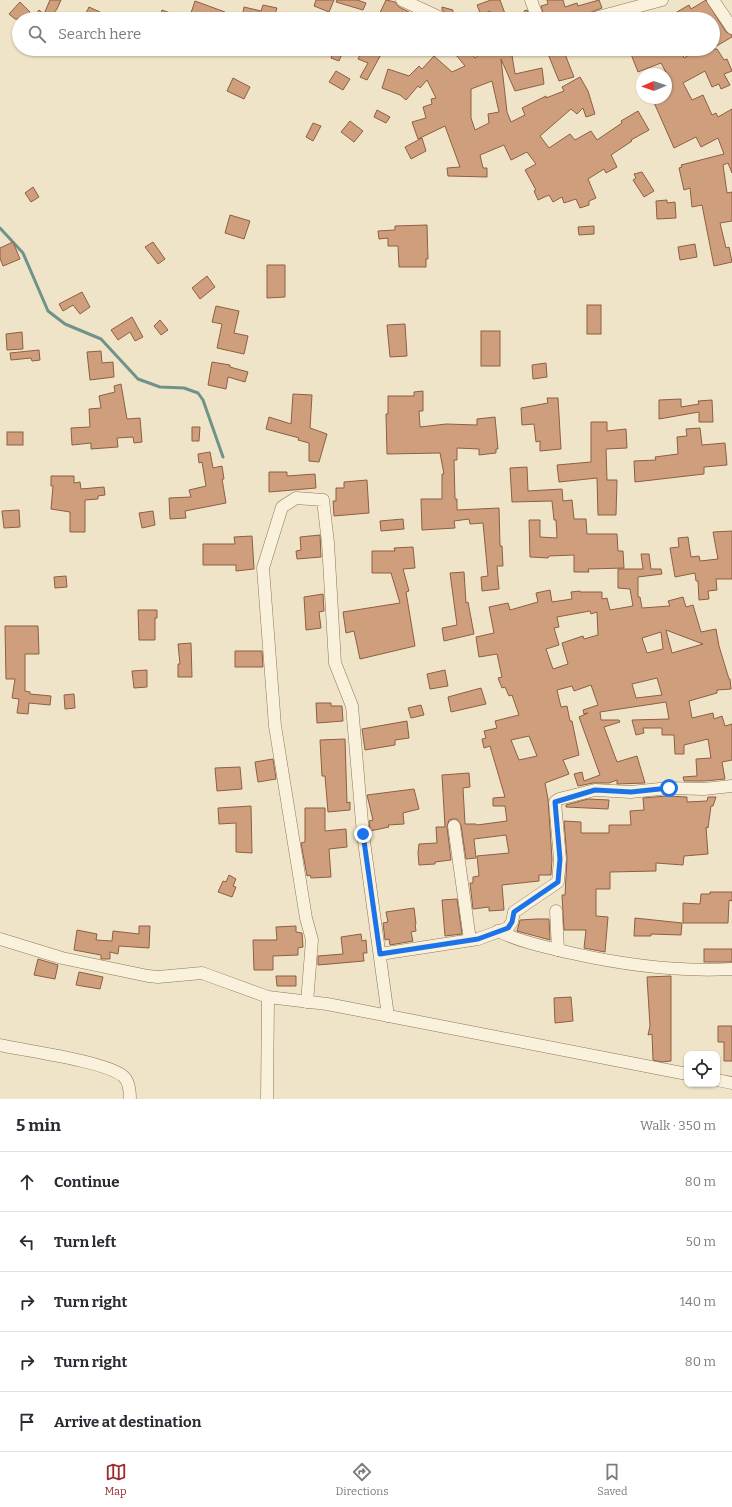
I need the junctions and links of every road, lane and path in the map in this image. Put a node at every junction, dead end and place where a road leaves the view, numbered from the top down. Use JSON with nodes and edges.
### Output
{"nodes":[{"id":1,"x":402,"y":0,"type":"edge"},
{"id":2,"x":531,"y":0,"type":"edge"},
{"id":3,"x":662,"y":0,"type":"edge"},
{"id":4,"x":714,"y":0,"type":"edge"},
{"id":5,"x":428,"y":12,"type":"edge"},
{"id":6,"x":535,"y":12,"type":"edge"},
{"id":7,"x":617,"y":12,"type":"edge"},
{"id":8,"x":732,"y":28,"type":"edge"},
{"id":9,"x":732,"y":786,"type":"edge"},
{"id":10,"x":454,"y":826,"type":"dead end"},
{"id":11,"x":556,"y":911,"type":"dead end"},
{"id":12,"x":498,"y":931,"type":"junction"},
{"id":13,"x":0,"y":938,"type":"edge"},
{"id":14,"x":470,"y":940,"type":"junction"},
{"id":15,"x":558,"y":950,"type":"junction"},
{"id":16,"x":380,"y":954,"type":"junction"},
{"id":17,"x":732,"y":969,"type":"edge"},
{"id":18,"x":268,"y":997,"type":"junction"},
{"id":19,"x":307,"y":1002,"type":"junction"},
{"id":20,"x":388,"y":1016,"type":"junction"},
{"id":21,"x":0,"y":1045,"type":"edge"},
{"id":22,"x":684,"y":1073,"type":"edge"},
{"id":23,"x":720,"y":1081,"type":"edge"},
{"id":24,"x":732,"y":1083,"type":"edge"},
{"id":25,"x":130,"y":1099,"type":"edge"},
{"id":26,"x":267,"y":1099,"type":"edge"}],
"edges":[{"from":1,"to":5,"type":"street"},
{"from":2,"to":6,"type":"street"},
{"from":3,"to":7,"type":"street"},
{"from":4,"to":8,"type":"street"},
{"from":9,"to":12,"type":"street"},
{"from":10,"to":14,"type":"street"},
{"from":11,"to":15,"type":"street"},
{"from":12,"to":14,"type":"street"},
{"from":12,"to":15,"type":"street"},
{"from":13,"to":18,"type":"street"},
{"from":14,"to":16,"type":"street"},
{"from":15,"to":17,"type":"street"},
{"from":16,"to":19,"type":"street"},
{"from":16,"to":20,"type":"street"},
{"from":18,"to":19,"type":"street"},
{"from":18,"to":26,"type":"street"},
{"from":19,"to":20,"type":"street"},
{"from":20,"to":22,"type":"street"},
{"from":21,"to":25,"type":"street"},
{"from":23,"to":24,"type":"street"}]}
